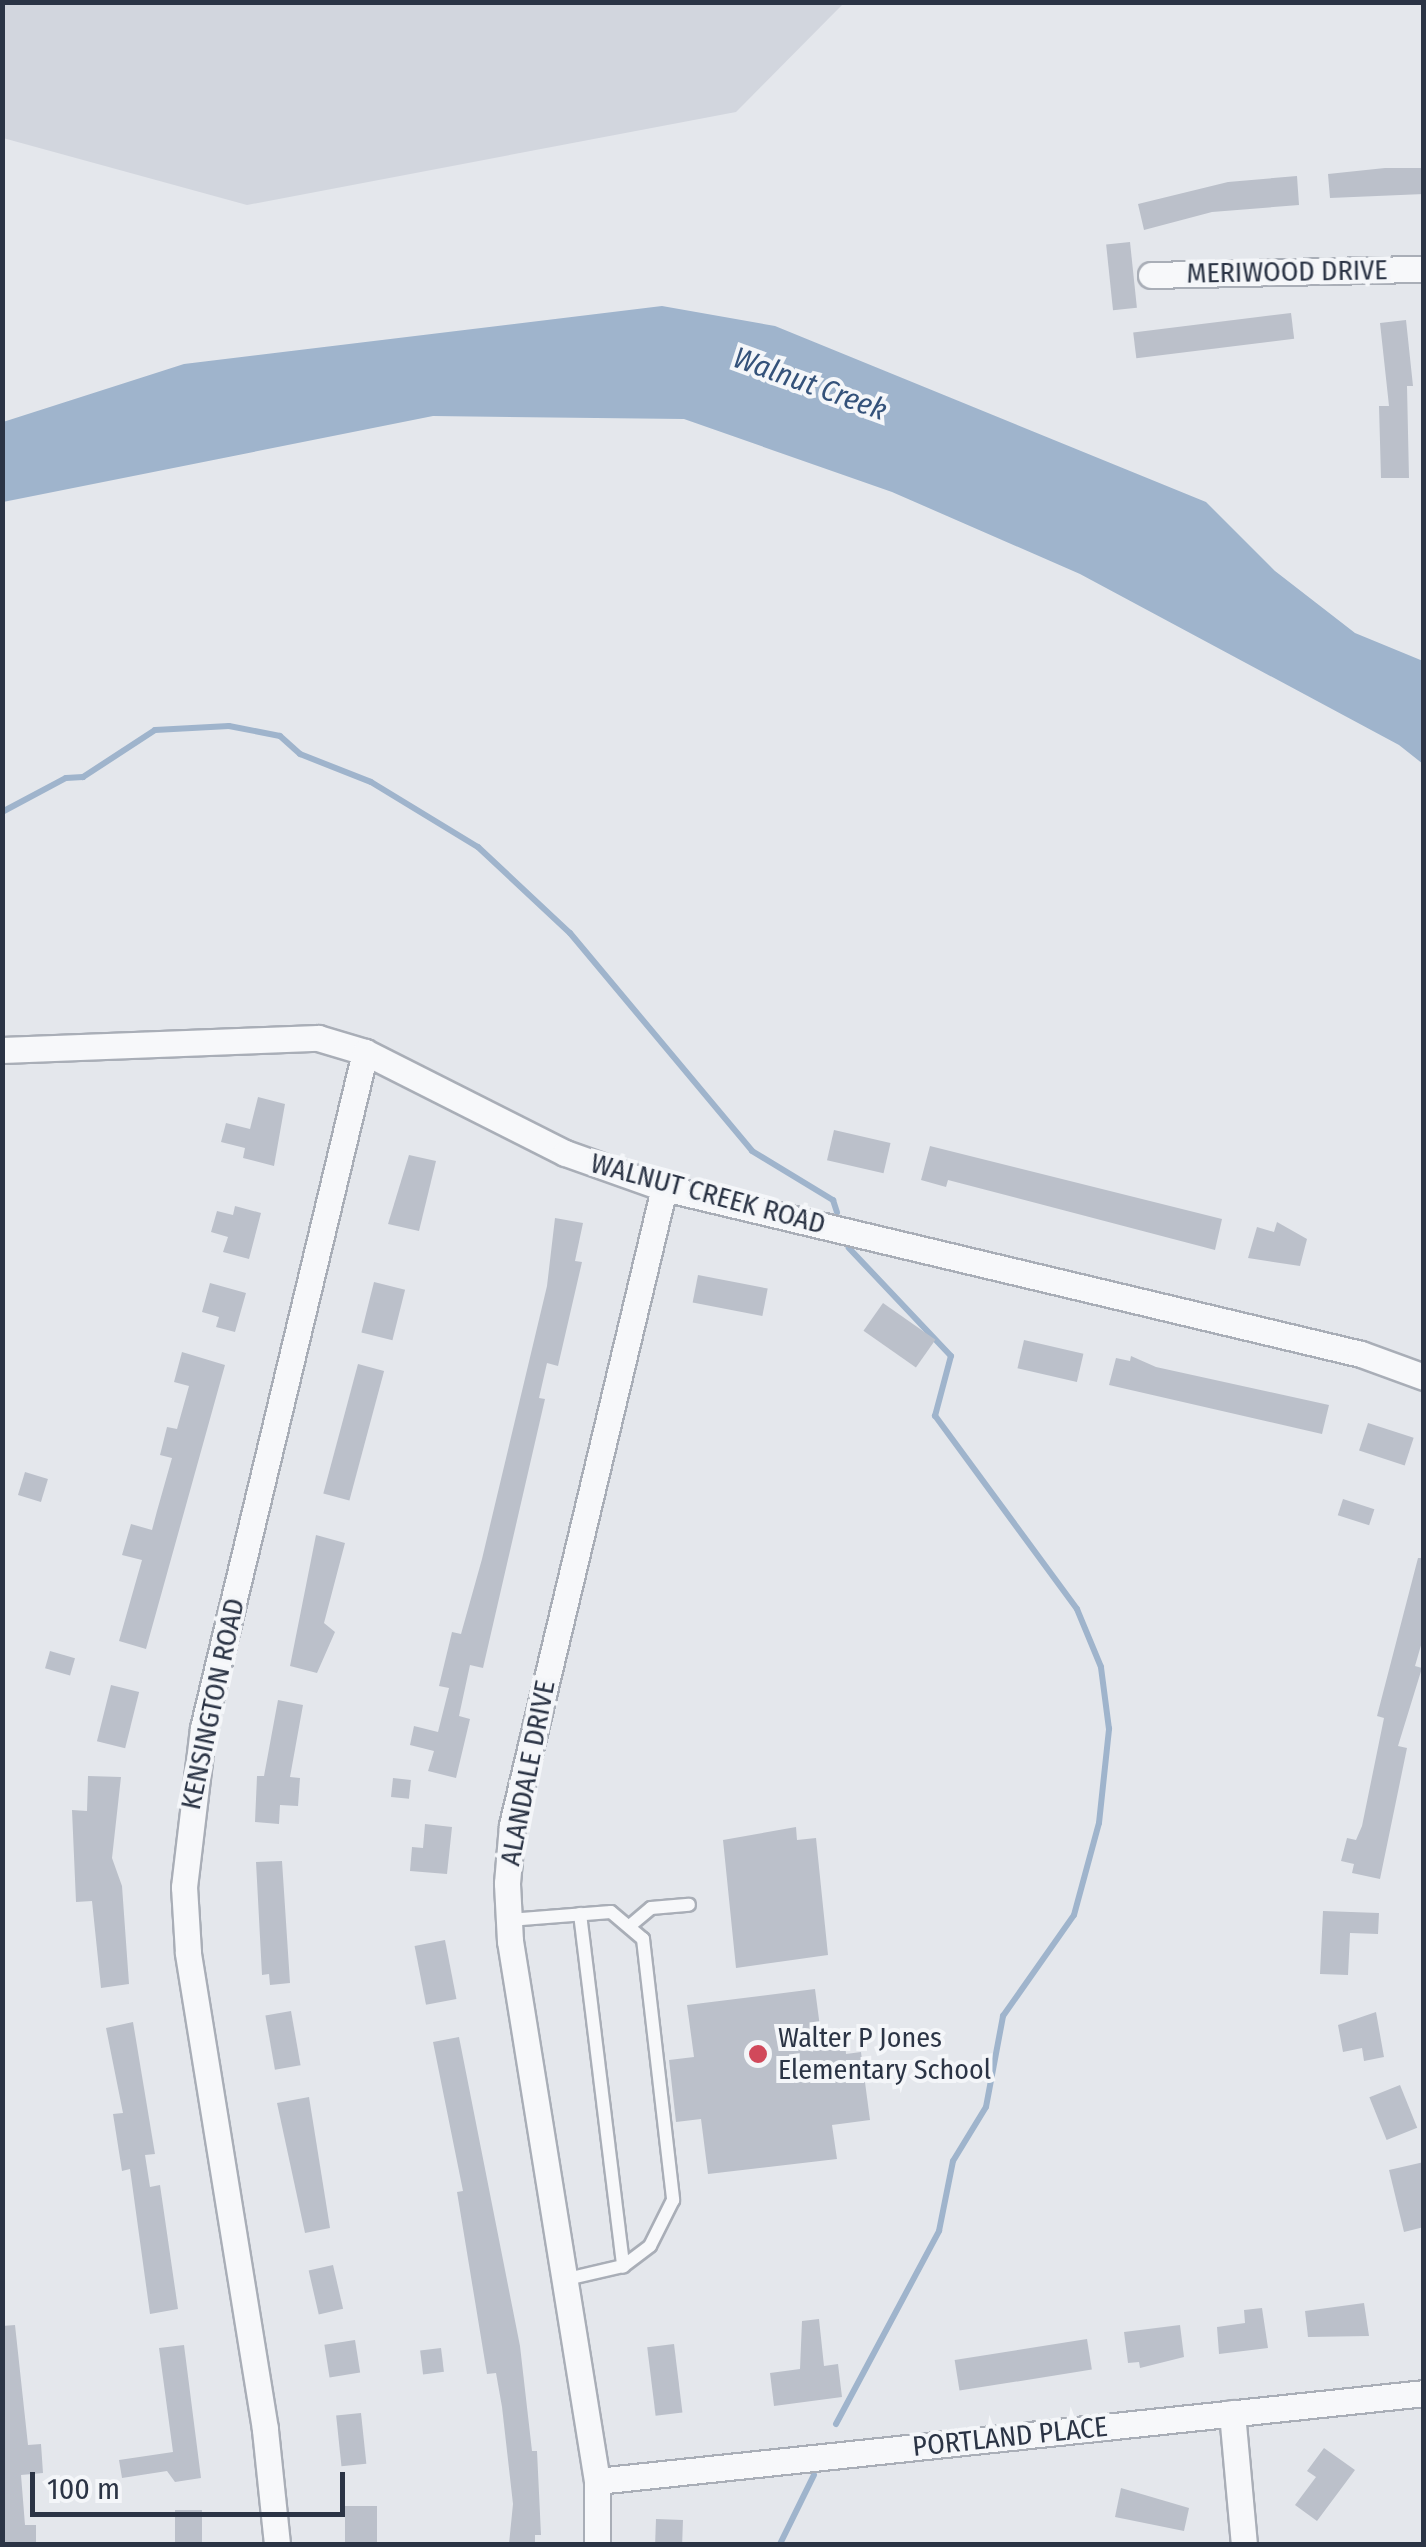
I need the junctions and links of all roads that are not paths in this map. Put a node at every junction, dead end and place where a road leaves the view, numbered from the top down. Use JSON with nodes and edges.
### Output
{"nodes":[{"id":1,"x":1424,"y":269,"type":"edge"},
{"id":2,"x":1152,"y":275,"type":"dead end"},
{"id":3,"x":2,"y":1050,"type":"edge"},
{"id":4,"x":365,"y":1052,"type":"junction"},
{"id":5,"x":664,"y":1188,"type":"junction"},
{"id":6,"x":1424,"y":1376,"type":"edge"},
{"id":7,"x":690,"y":1905,"type":"dead end"},
{"id":8,"x":580,"y":1914,"type":"junction"},
{"id":9,"x":509,"y":1920,"type":"junction"},
{"id":10,"x":632,"y":1924,"type":"junction"},
{"id":11,"x":623,"y":2266,"type":"junction"},
{"id":12,"x":567,"y":2279,"type":"junction"},
{"id":13,"x":1424,"y":2393,"type":"edge"},
{"id":14,"x":1232,"y":2413,"type":"junction"},
{"id":15,"x":597,"y":2481,"type":"junction"},
{"id":16,"x":277,"y":2544,"type":"edge"},
{"id":17,"x":598,"y":2544,"type":"edge"},
{"id":18,"x":1244,"y":2544,"type":"edge"}],
"edges":[{"from":1,"to":2,"type":"street","name":"MERIWOOD DRIVE"},
{"from":3,"to":4,"type":"street","name":"WALNUT CREEK ROAD"},
{"from":4,"to":5,"type":"street","name":"WALNUT CREEK ROAD"},
{"from":4,"to":16,"type":"street","name":"KENSINGTON ROAD"},
{"from":5,"to":6,"type":"street","name":"WALNUT CREEK ROAD"},
{"from":5,"to":9,"type":"street","name":"ALANDALE DRIVE"},
{"from":7,"to":10,"type":"lane"},
{"from":8,"to":9,"type":"lane"},
{"from":8,"to":10,"type":"lane"},
{"from":8,"to":11,"type":"lane"},
{"from":9,"to":12,"type":"street","name":"ALANDALE DRIVE"},
{"from":10,"to":11,"type":"lane"},
{"from":11,"to":12,"type":"lane"},
{"from":12,"to":15,"type":"street","name":"ALANDALE DRIVE"},
{"from":13,"to":14,"type":"street","name":"PORTLAND PLACE"},
{"from":14,"to":15,"type":"street","name":"PORTLAND PLACE"},
{"from":14,"to":18,"type":"street"},
{"from":15,"to":17,"type":"street","name":"ALANDALE DRIVE"}]}
